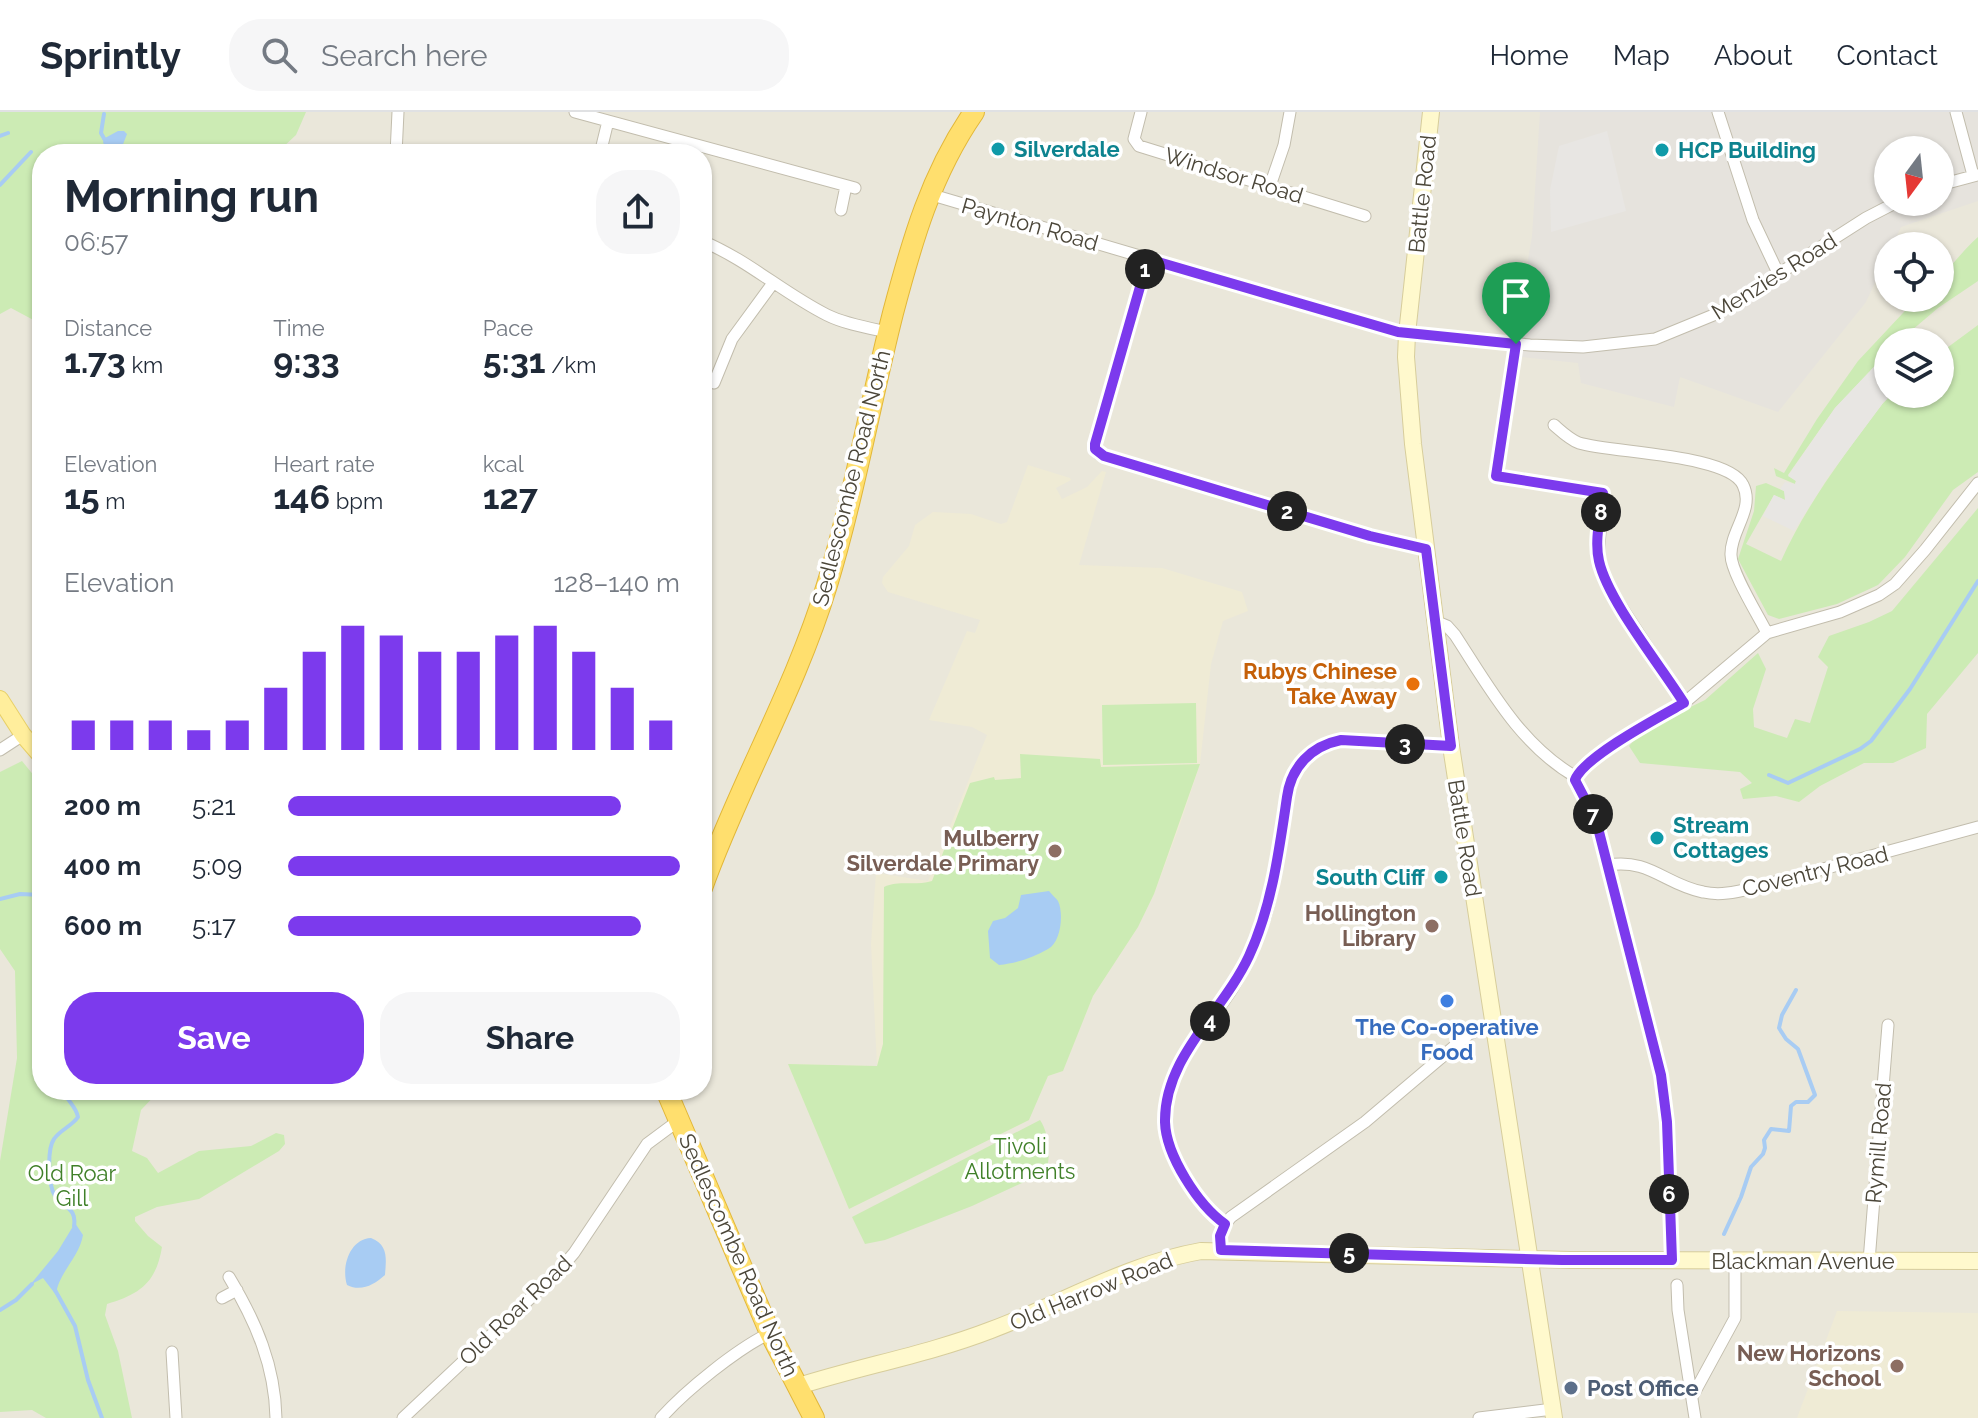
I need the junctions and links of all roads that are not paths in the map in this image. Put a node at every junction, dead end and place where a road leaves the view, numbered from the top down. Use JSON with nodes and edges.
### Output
{"nodes":[{"id":1,"x":398,"y":112,"type":"edge"},
{"id":2,"x":575,"y":112,"type":"edge"},
{"id":3,"x":974,"y":112,"type":"edge"},
{"id":4,"x":1141,"y":112,"type":"edge"},
{"id":5,"x":1290,"y":112,"type":"edge"},
{"id":6,"x":1431,"y":112,"type":"edge"},
{"id":7,"x":1718,"y":112,"type":"edge"},
{"id":8,"x":1956,"y":112,"type":"edge"},
{"id":9,"x":608,"y":121,"type":"junction"},
{"id":10,"x":396,"y":144,"type":"edge"},
{"id":11,"x":602,"y":144,"type":"edge"},
{"id":12,"x":692,"y":144,"type":"edge"},
{"id":13,"x":712,"y":149,"type":"edge"},
{"id":14,"x":1976,"y":175,"type":"edge"},
{"id":15,"x":1954,"y":181,"type":"edge"},
{"id":16,"x":1270,"y":186,"type":"junction"},
{"id":17,"x":929,"y":194,"type":"junction"},
{"id":18,"x":841,"y":210,"type":"dead end"},
{"id":19,"x":1874,"y":214,"type":"edge"},
{"id":20,"x":1365,"y":216,"type":"dead end"},
{"id":21,"x":712,"y":246,"type":"edge"},
{"id":22,"x":1148,"y":259,"type":"junction"},
{"id":23,"x":1778,"y":273,"type":"junction"},
{"id":24,"x":773,"y":283,"type":"junction"},
{"id":25,"x":888,"y":332,"type":"junction"},
{"id":26,"x":1407,"y":334,"type":"junction"},
{"id":27,"x":1516,"y":344,"type":"junction"},
{"id":28,"x":714,"y":383,"type":"dead end"},
{"id":29,"x":1554,"y":425,"type":"dead end"},
{"id":30,"x":1978,"y":483,"type":"edge"},
{"id":31,"x":1426,"y":549,"type":"junction"},
{"id":32,"x":1435,"y":621,"type":"junction"},
{"id":33,"x":1767,"y":633,"type":"junction"},
{"id":34,"x":0,"y":699,"type":"edge"},
{"id":35,"x":1684,"y":703,"type":"junction"},
{"id":36,"x":23,"y":735,"type":"junction"},
{"id":37,"x":32,"y":745,"type":"edge"},
{"id":38,"x":1451,"y":746,"type":"junction"},
{"id":39,"x":0,"y":750,"type":"edge"},
{"id":40,"x":1576,"y":777,"type":"junction"},
{"id":41,"x":1978,"y":827,"type":"edge"},
{"id":42,"x":712,"y":863,"type":"edge"},
{"id":43,"x":1608,"y":865,"type":"junction"},
{"id":44,"x":1493,"y":1024,"type":"junction"},
{"id":45,"x":1888,"y":1025,"type":"dead end"},
{"id":46,"x":670,"y":1100,"type":"edge"},
{"id":47,"x":678,"y":1121,"type":"junction"},
{"id":48,"x":1225,"y":1224,"type":"junction"},
{"id":49,"x":1221,"y":1250,"type":"junction"},
{"id":50,"x":1531,"y":1259,"type":"junction"},
{"id":51,"x":1672,"y":1260,"type":"junction"},
{"id":52,"x":1735,"y":1261,"type":"junction"},
{"id":53,"x":1869,"y":1261,"type":"junction"},
{"id":54,"x":1978,"y":1261,"type":"edge"},
{"id":55,"x":229,"y":1277,"type":"dead end"},
{"id":56,"x":1677,"y":1285,"type":"dead end"},
{"id":57,"x":237,"y":1290,"type":"junction"},
{"id":58,"x":222,"y":1298,"type":"dead end"},
{"id":59,"x":770,"y":1333,"type":"junction"},
{"id":60,"x":172,"y":1352,"type":"dead end"},
{"id":61,"x":799,"y":1386,"type":"junction"},
{"id":62,"x":1692,"y":1397,"type":"junction"},
{"id":63,"x":1554,"y":1414,"type":"edge"},
{"id":64,"x":176,"y":1418,"type":"edge"},
{"id":65,"x":276,"y":1418,"type":"edge"},
{"id":66,"x":403,"y":1418,"type":"edge"},
{"id":67,"x":661,"y":1418,"type":"edge"},
{"id":68,"x":814,"y":1418,"type":"edge"},
{"id":69,"x":1479,"y":1418,"type":"edge"},
{"id":70,"x":1695,"y":1418,"type":"edge"}],
"edges":[{"from":1,"to":10,"type":"street"},
{"from":2,"to":9,"type":"street"},
{"from":3,"to":17,"type":"highway","name":"Sedlescombe Road North"},
{"from":4,"to":16,"type":"street","name":"Windsor Road"},
{"from":5,"to":16,"type":"street"},
{"from":6,"to":26,"type":"main road","name":"Battle Road"},
{"from":7,"to":23,"type":"street"},
{"from":8,"to":14,"type":"street"},
{"from":9,"to":11,"type":"street"},
{"from":9,"to":12,"type":"street"},
{"from":13,"to":18,"type":"street"},
{"from":14,"to":15,"type":"street"},
{"from":16,"to":20,"type":"street","name":"Windsor Road"},
{"from":17,"to":22,"type":"street","name":"Paynton Road"},
{"from":17,"to":25,"type":"highway","name":"Sedlescombe Road North"},
{"from":19,"to":23,"type":"street","name":"Menzies Road"},
{"from":21,"to":24,"type":"street"},
{"from":22,"to":26,"type":"street","name":"Paynton Road"},
{"from":22,"to":31,"type":"street"},
{"from":23,"to":27,"type":"street","name":"Menzies Road"},
{"from":24,"to":25,"type":"street"},
{"from":24,"to":28,"type":"street"},
{"from":25,"to":42,"type":"highway","name":"Sedlescombe Road North"},
{"from":26,"to":27,"type":"street","name":"Menzies Road"},
{"from":26,"to":31,"type":"main road","name":"Battle Road"},
{"from":27,"to":35,"type":"street"},
{"from":29,"to":33,"type":"street"},
{"from":30,"to":33,"type":"street"},
{"from":31,"to":32,"type":"main road","name":"Battle Road"},
{"from":32,"to":38,"type":"main road","name":"Battle Road"},
{"from":32,"to":40,"type":"street"},
{"from":33,"to":35,"type":"street"},
{"from":34,"to":36,"type":"main road"},
{"from":35,"to":40,"type":"street"},
{"from":36,"to":37,"type":"main road"},
{"from":36,"to":39,"type":"street"},
{"from":38,"to":44,"type":"main road","name":"Battle Road"},
{"from":38,"to":48,"type":"street"},
{"from":40,"to":43,"type":"street"},
{"from":41,"to":43,"type":"street","name":"Coventry Road"},
{"from":43,"to":51,"type":"street"},
{"from":44,"to":48,"type":"street"},
{"from":44,"to":50,"type":"main road","name":"Battle Road"},
{"from":45,"to":53,"type":"street","name":"Rymill Road"},
{"from":46,"to":47,"type":"highway","name":"Sedlescombe Road North"},
{"from":47,"to":59,"type":"highway","name":"Sedlescombe Road North"},
{"from":47,"to":66,"type":"street","name":"Old Roar Road"},
{"from":48,"to":49,"type":"street"},
{"from":49,"to":50,"type":"main road","name":"Old Harrow Road"},
{"from":49,"to":61,"type":"main road","name":"Old Harrow Road"},
{"from":50,"to":51,"type":"main road","name":"Blackman Avenue"},
{"from":50,"to":63,"type":"main road","name":"Battle Road"},
{"from":51,"to":52,"type":"main road","name":"Blackman Avenue"},
{"from":52,"to":53,"type":"main road","name":"Blackman Avenue"},
{"from":52,"to":62,"type":"street"},
{"from":53,"to":54,"type":"main road","name":"Blackman Avenue"},
{"from":55,"to":57,"type":"street"},
{"from":56,"to":62,"type":"street"},
{"from":57,"to":58,"type":"street"},
{"from":57,"to":65,"type":"street"},
{"from":59,"to":61,"type":"highway","name":"Sedlescombe Road North"},
{"from":59,"to":67,"type":"street"},
{"from":60,"to":64,"type":"street"},
{"from":61,"to":68,"type":"highway","name":"Sedlescombe Road North"},
{"from":62,"to":70,"type":"street"},
{"from":63,"to":69,"type":"street"}]}
